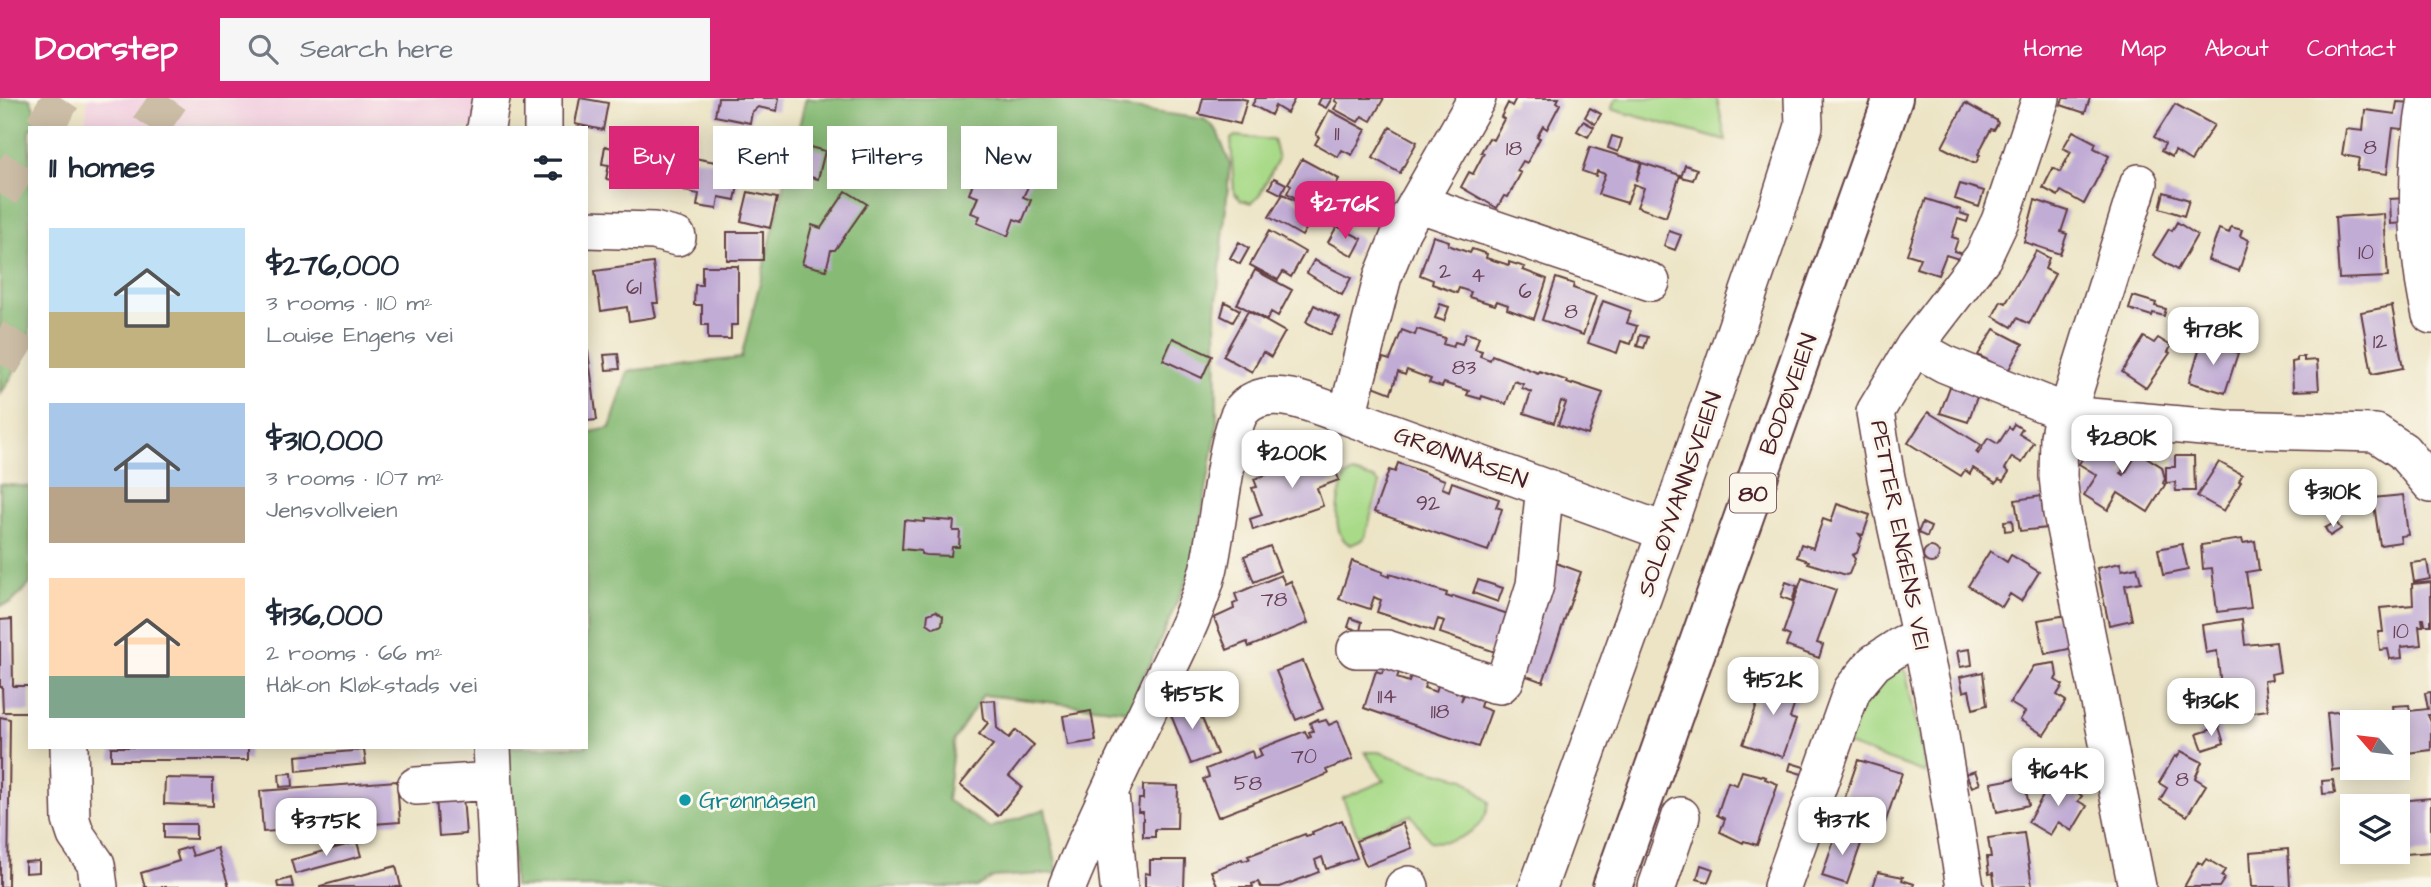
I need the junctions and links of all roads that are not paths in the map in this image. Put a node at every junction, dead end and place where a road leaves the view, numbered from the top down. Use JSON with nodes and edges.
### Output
{"nodes":[{"id":1,"x":491,"y":98,"type":"edge"},
{"id":2,"x":543,"y":98,"type":"edge"},
{"id":3,"x":1477,"y":98,"type":"edge"},
{"id":4,"x":1803,"y":98,"type":"edge"},
{"id":5,"x":1893,"y":98,"type":"edge"},
{"id":6,"x":2041,"y":98,"type":"edge"},
{"id":7,"x":2427,"y":98,"type":"edge"},
{"id":8,"x":486,"y":126,"type":"edge"},
{"id":9,"x":543,"y":126,"type":"edge"},
{"id":10,"x":2140,"y":183,"type":"dead end"},
{"id":11,"x":1417,"y":203,"type":"junction"},
{"id":12,"x":588,"y":229,"type":"edge"},
{"id":13,"x":677,"y":237,"type":"dead end"},
{"id":14,"x":1651,"y":282,"type":"dead end"},
{"id":15,"x":2431,"y":314,"type":"edge"},
{"id":16,"x":1913,"y":347,"type":"junction"},
{"id":17,"x":2067,"y":413,"type":"junction"},
{"id":18,"x":1347,"y":416,"type":"junction"},
{"id":19,"x":2431,"y":484,"type":"edge"},
{"id":20,"x":1548,"y":488,"type":"junction"},
{"id":21,"x":1666,"y":532,"type":"junction"},
{"id":22,"x":1919,"y":638,"type":"junction"},
{"id":23,"x":1356,"y":649,"type":"dead end"},
{"id":24,"x":68,"y":749,"type":"edge"},
{"id":25,"x":492,"y":764,"type":"edge"},
{"id":26,"x":416,"y":786,"type":"dead end"},
{"id":27,"x":1110,"y":789,"type":"junction"},
{"id":28,"x":1681,"y":816,"type":"dead end"},
{"id":29,"x":99,"y":887,"type":"edge"},
{"id":30,"x":499,"y":887,"type":"edge"},
{"id":31,"x":1067,"y":887,"type":"edge"},
{"id":32,"x":1119,"y":887,"type":"edge"},
{"id":33,"x":1404,"y":887,"type":"edge"},
{"id":34,"x":1410,"y":887,"type":"edge"},
{"id":35,"x":1538,"y":887,"type":"edge"},
{"id":36,"x":1612,"y":887,"type":"edge"},
{"id":37,"x":1657,"y":887,"type":"edge"},
{"id":38,"x":1782,"y":887,"type":"edge"},
{"id":39,"x":1965,"y":887,"type":"edge"},
{"id":40,"x":2137,"y":887,"type":"edge"}],
"edges":[{"from":1,"to":8,"type":"street"},
{"from":2,"to":9,"type":"street"},
{"from":3,"to":11,"type":"street"},
{"from":4,"to":21,"type":"street","name":"SOLØYVANNSVEIEN"},
{"from":5,"to":36,"type":"main road","name":"BODØVEIEN","number":"80"},
{"from":6,"to":16,"type":"street","name":"PETTER ENGENS VEI"},
{"from":7,"to":15,"type":"street"},
{"from":10,"to":17,"type":"street"},
{"from":11,"to":14,"type":"street"},
{"from":11,"to":18,"type":"street"},
{"from":12,"to":13,"type":"street"},
{"from":16,"to":17,"type":"street"},
{"from":16,"to":22,"type":"street","name":"PETTER ENGENS VEI"},
{"from":17,"to":19,"type":"street"},
{"from":17,"to":40,"type":"street"},
{"from":18,"to":20,"type":"street","name":"GRØNNÅSEN"},
{"from":18,"to":27,"type":"street","name":"GRØNNÅSEN"},
{"from":20,"to":21,"type":"street","name":"GRØNNÅSEN"},
{"from":20,"to":23,"type":"street","name":"GRØNNÅSEN"},
{"from":21,"to":35,"type":"street","name":"SOLØYVANNSVEIEN"},
{"from":22,"to":38,"type":"street"},
{"from":22,"to":39,"type":"street","name":"PETTER ENGENS VEI"},
{"from":24,"to":29,"type":"street"},
{"from":25,"to":26,"type":"street"},
{"from":25,"to":30,"type":"street"},
{"from":27,"to":31,"type":"street","name":"GRØNNÅSEN"},
{"from":27,"to":32,"type":"street"},
{"from":28,"to":37,"type":"street"},
{"from":33,"to":34,"type":"street"}]}
